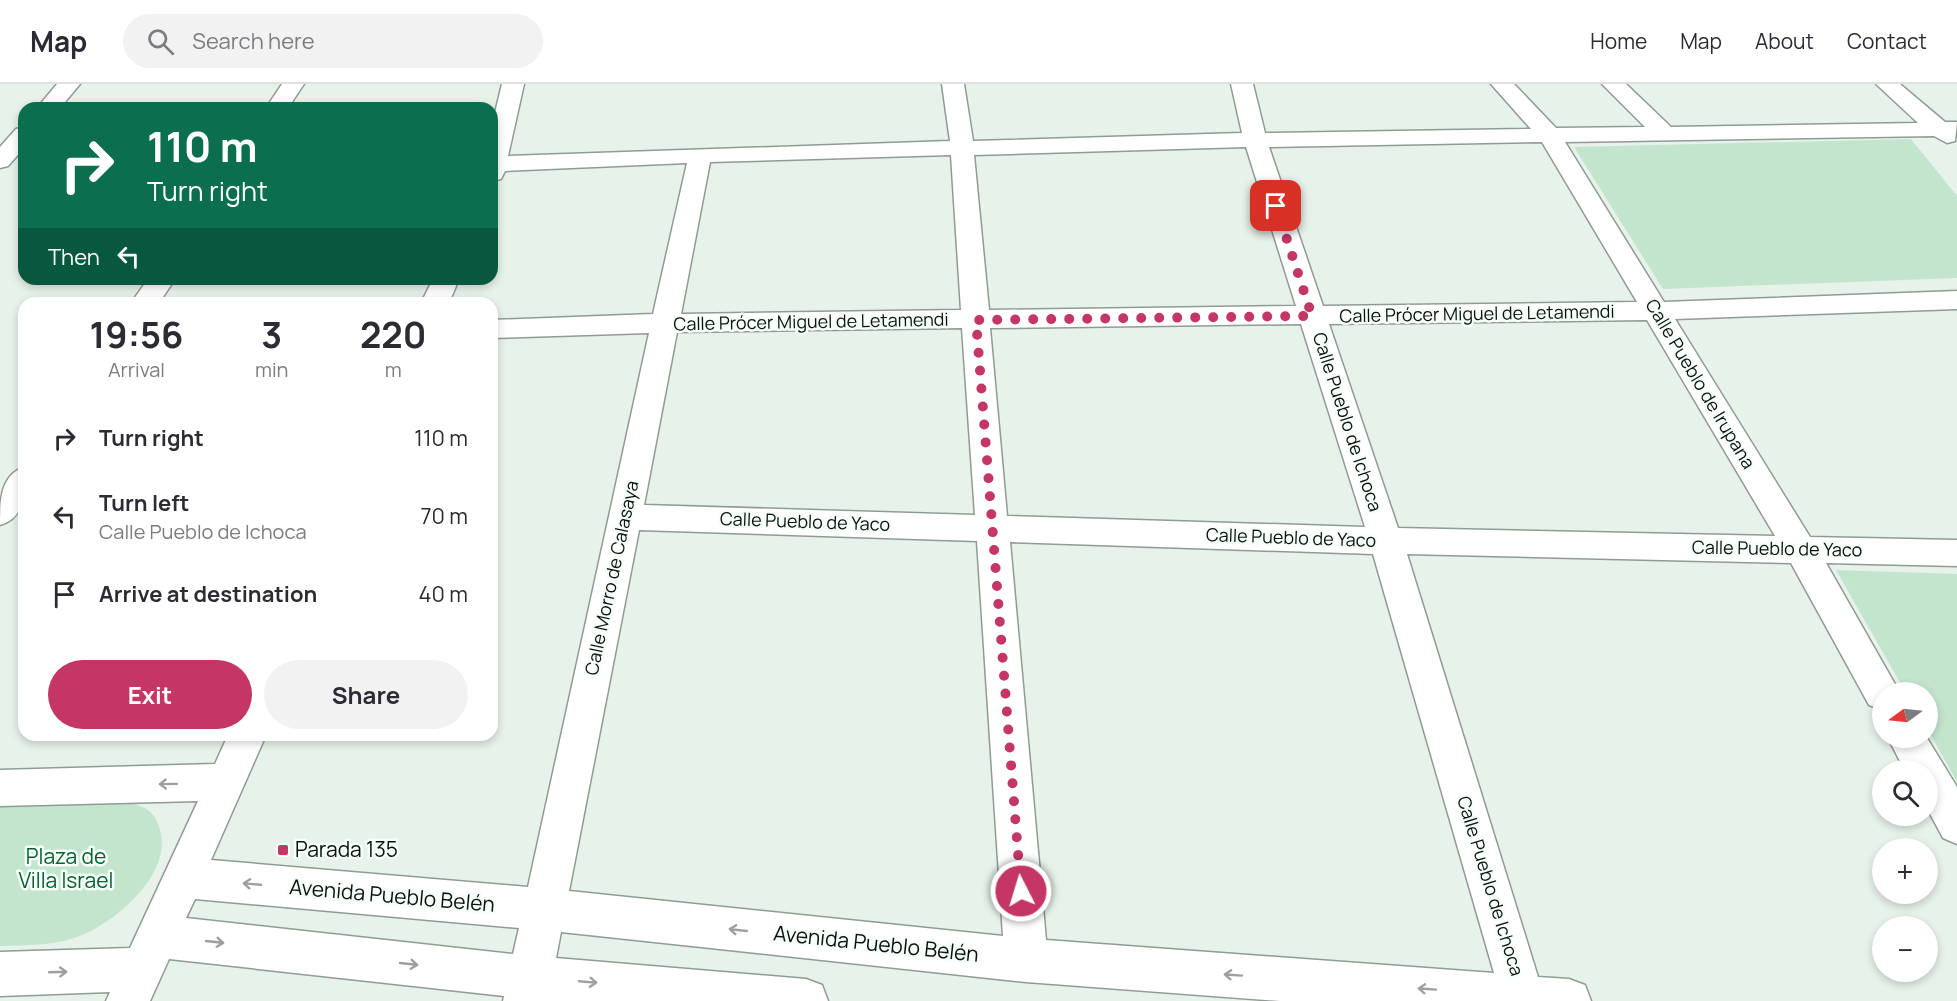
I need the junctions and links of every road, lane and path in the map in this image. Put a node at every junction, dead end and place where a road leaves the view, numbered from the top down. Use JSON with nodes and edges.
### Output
{"nodes":[{"id":1,"x":69,"y":84,"type":"edge"},
{"id":2,"x":293,"y":84,"type":"edge"},
{"id":3,"x":513,"y":84,"type":"edge"},
{"id":4,"x":953,"y":84,"type":"edge"},
{"id":5,"x":1242,"y":84,"type":"edge"},
{"id":6,"x":1502,"y":84,"type":"edge"},
{"id":7,"x":1612,"y":84,"type":"edge"},
{"id":8,"x":1887,"y":84,"type":"edge"},
{"id":9,"x":53,"y":102,"type":"edge"},
{"id":10,"x":281,"y":102,"type":"edge"},
{"id":11,"x":1948,"y":129,"type":"edge"},
{"id":12,"x":1667,"y":135,"type":"junction"},
{"id":13,"x":1550,"y":136,"type":"junction"},
{"id":14,"x":1255,"y":140,"type":"junction"},
{"id":15,"x":18,"y":141,"type":"edge"},
{"id":16,"x":1957,"y":146,"type":"edge"},
{"id":17,"x":962,"y":147,"type":"junction"},
{"id":18,"x":498,"y":150,"type":"edge"},
{"id":19,"x":700,"y":155,"type":"junction"},
{"id":20,"x":0,"y":161,"type":"edge"},
{"id":21,"x":18,"y":166,"type":"edge"},
{"id":22,"x":0,"y":167,"type":"edge"},
{"id":23,"x":498,"y":167,"type":"edge"},
{"id":24,"x":1957,"y":300,"type":"edge"},
{"id":25,"x":1656,"y":311,"type":"junction"},
{"id":26,"x":1312,"y":316,"type":"junction"},
{"id":27,"x":976,"y":320,"type":"junction"},
{"id":28,"x":665,"y":323,"type":"junction"},
{"id":29,"x":498,"y":329,"type":"edge"},
{"id":30,"x":18,"y":487,"type":"edge"},
{"id":31,"x":0,"y":513,"type":"edge"},
{"id":32,"x":624,"y":517,"type":"junction"},
{"id":33,"x":992,"y":527,"type":"junction"},
{"id":34,"x":1386,"y":541,"type":"junction"},
{"id":35,"x":1800,"y":549,"type":"junction"},
{"id":36,"x":1957,"y":553,"type":"edge"},
{"id":37,"x":1875,"y":682,"type":"edge"},
{"id":38,"x":244,"y":741,"type":"edge"},
{"id":39,"x":226,"y":782,"type":"junction"},
{"id":40,"x":0,"y":788,"type":"edge"},
{"id":41,"x":1938,"y":791,"type":"edge"},
{"id":42,"x":1957,"y":825,"type":"edge"},
{"id":43,"x":183,"y":878,"type":"junction"},
{"id":44,"x":543,"y":909,"type":"junction"},
{"id":45,"x":1026,"y":960,"type":"junction"},
{"id":46,"x":142,"y":969,"type":"edge"},
{"id":47,"x":0,"y":974,"type":"edge"},
{"id":48,"x":527,"y":989,"type":"edge"},
{"id":49,"x":1524,"y":999,"type":"edge"},
{"id":50,"x":806,"y":1001,"type":"edge"},
{"id":51,"x":1569,"y":1001,"type":"edge"}],
"edges":[{"from":1,"to":9,"type":"street"},
{"from":2,"to":10,"type":"street"},
{"from":3,"to":18,"type":"street"},
{"from":4,"to":17,"type":"street"},
{"from":5,"to":14,"type":"street","name":"Calle Pueblo de Ichoca"},
{"from":6,"to":13,"type":"street","name":"Calle Pueblo de Irupana"},
{"from":7,"to":12,"type":"street"},
{"from":8,"to":11,"type":"street"},
{"from":11,"to":12,"type":"street"},
{"from":11,"to":16,"type":"street"},
{"from":12,"to":13,"type":"street"},
{"from":13,"to":14,"type":"street"},
{"from":13,"to":25,"type":"street","name":"Calle Pueblo de Irupana"},
{"from":14,"to":17,"type":"street"},
{"from":14,"to":26,"type":"street","name":"Calle Pueblo de Ichoca"},
{"from":15,"to":20,"type":"street"},
{"from":17,"to":19,"type":"street"},
{"from":17,"to":27,"type":"street"},
{"from":19,"to":23,"type":"street"},
{"from":19,"to":28,"type":"street","name":"Calle Morro de Calasaya"},
{"from":21,"to":22,"type":"street"},
{"from":24,"to":25,"type":"street","name":"Calle Prócer Miguel de Letamendi"},
{"from":25,"to":26,"type":"street","name":"Calle Prócer Miguel de Letamendi"},
{"from":25,"to":35,"type":"street","name":"Calle Pueblo de Irupana"},
{"from":26,"to":27,"type":"street","name":"Calle Prócer Miguel de Letamendi"},
{"from":26,"to":34,"type":"street","name":"Calle Pueblo de Ichoca"},
{"from":27,"to":28,"type":"street","name":"Calle Prócer Miguel de Letamendi"},
{"from":27,"to":33,"type":"street"},
{"from":28,"to":29,"type":"street","name":"Calle Prócer Miguel de Letamendi"},
{"from":28,"to":32,"type":"street","name":"Calle Morro de Calasaya"},
{"from":30,"to":31,"type":"street"},
{"from":32,"to":33,"type":"street","name":"Calle Pueblo de Yaco"},
{"from":32,"to":44,"type":"street","name":"Calle Morro de Calasaya"},
{"from":33,"to":34,"type":"street","name":"Calle Pueblo de Yaco"},
{"from":33,"to":45,"type":"street"},
{"from":34,"to":35,"type":"street","name":"Calle Pueblo de Yaco"},
{"from":34,"to":49,"type":"street","name":"Calle Pueblo de Ichoca"},
{"from":35,"to":36,"type":"street","name":"Calle Pueblo de Yaco"},
{"from":35,"to":37,"type":"street","name":"Calle Pueblo de Irupana"},
{"from":38,"to":39,"type":"street"},
{"from":39,"to":40,"type":"street","one_way":true},
{"from":39,"to":43,"type":"street"},
{"from":41,"to":42,"type":"street"},
{"from":44,"to":43,"type":"street","name":"Avenida Pueblo Belén","one_way":true},
{"from":43,"to":46,"type":"street"},
{"from":45,"to":44,"type":"street","name":"Avenida Pueblo Belén","one_way":true},
{"from":44,"to":48,"type":"street","name":"Calle Morro de Calasaya"},
{"from":49,"to":45,"type":"street","name":"Avenida Pueblo Belén","one_way":true},
{"from":47,"to":46,"type":"street","one_way":true},
{"from":46,"to":48,"type":"street","one_way":true},
{"from":48,"to":50,"type":"street","one_way":true},
{"from":49,"to":51,"type":"street","name":"Avenida Pueblo Belén"}]}
